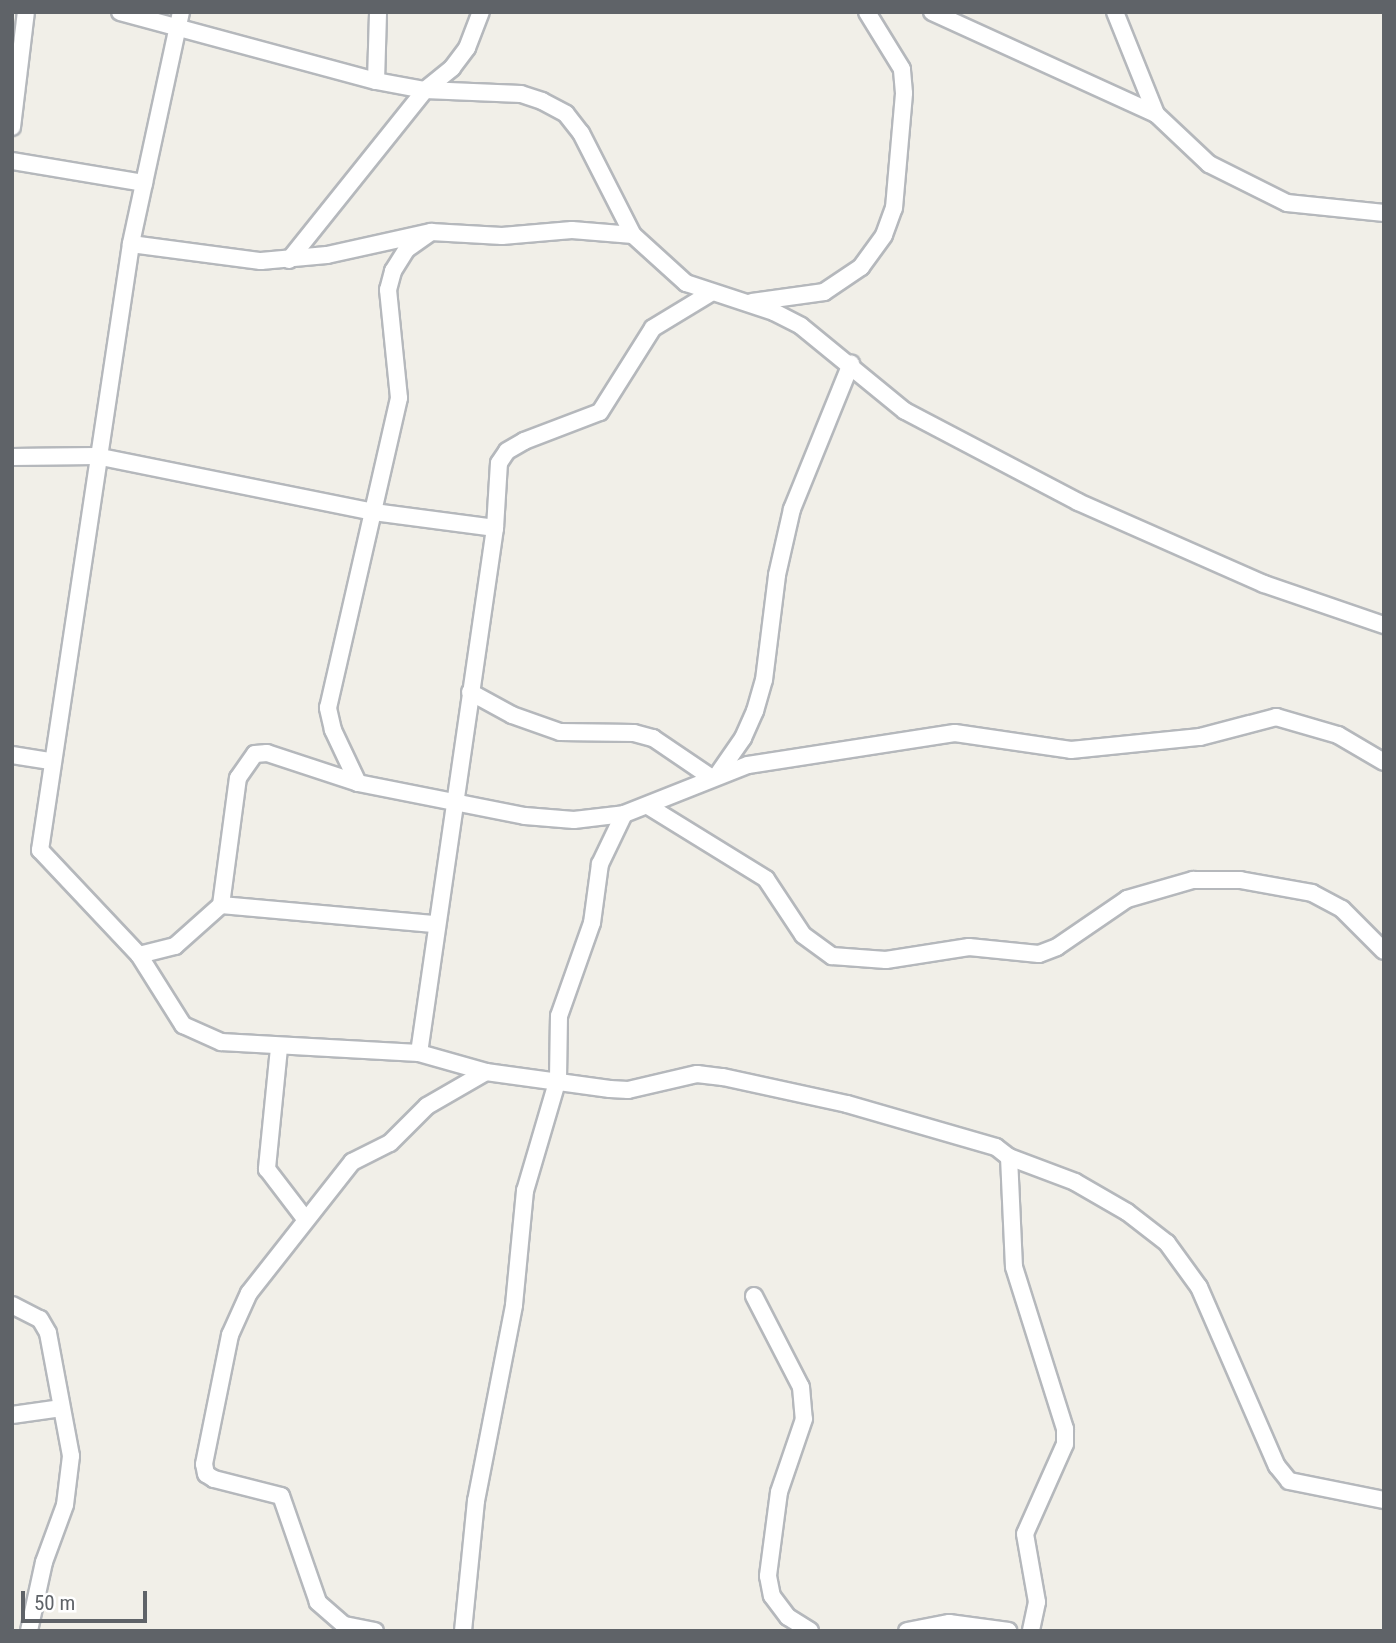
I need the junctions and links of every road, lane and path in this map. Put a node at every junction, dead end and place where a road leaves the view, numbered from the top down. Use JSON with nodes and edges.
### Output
{"nodes":[{"id":1,"x":26,"y":12,"type":"edge"},
{"id":2,"x":120,"y":12,"type":"edge"},
{"id":3,"x":378,"y":12,"type":"edge"},
{"id":4,"x":481,"y":12,"type":"edge"},
{"id":5,"x":867,"y":12,"type":"edge"},
{"id":6,"x":932,"y":12,"type":"edge"},
{"id":7,"x":1115,"y":12,"type":"edge"},
{"id":8,"x":180,"y":20,"type":"edge"},
{"id":9,"x":376,"y":81,"type":"junction"},
{"id":10,"x":425,"y":90,"type":"junction"},
{"id":11,"x":1156,"y":114,"type":"junction"},
{"id":12,"x":12,"y":127,"type":"edge"},
{"id":13,"x":12,"y":161,"type":"edge"},
{"id":14,"x":144,"y":183,"type":"junction"},
{"id":15,"x":1384,"y":213,"type":"edge"},
{"id":16,"x":431,"y":232,"type":"junction"},
{"id":17,"x":633,"y":235,"type":"junction"},
{"id":18,"x":131,"y":244,"type":"junction"},
{"id":19,"x":289,"y":260,"type":"junction"},
{"id":20,"x":709,"y":294,"type":"junction"},
{"id":21,"x":743,"y":303,"type":"junction"},
{"id":22,"x":851,"y":364,"type":"junction"},
{"id":23,"x":96,"y":456,"type":"junction"},
{"id":24,"x":12,"y":457,"type":"edge"},
{"id":25,"x":374,"y":512,"type":"junction"},
{"id":26,"x":495,"y":528,"type":"junction"},
{"id":27,"x":1384,"y":625,"type":"edge"},
{"id":28,"x":470,"y":692,"type":"junction"},
{"id":29,"x":12,"y":755,"type":"edge"},
{"id":30,"x":51,"y":761,"type":"junction"},
{"id":31,"x":1384,"y":762,"type":"edge"},
{"id":32,"x":715,"y":776,"type":"junction"},
{"id":33,"x":358,"y":783,"type":"junction"},
{"id":34,"x":453,"y":800,"type":"junction"},
{"id":35,"x":648,"y":806,"type":"junction"},
{"id":36,"x":624,"y":814,"type":"junction"},
{"id":37,"x":221,"y":905,"type":"junction"},
{"id":38,"x":436,"y":924,"type":"junction"},
{"id":39,"x":1384,"y":951,"type":"edge"},
{"id":40,"x":139,"y":955,"type":"junction"},
{"id":41,"x":279,"y":1048,"type":"junction"},
{"id":42,"x":419,"y":1053,"type":"junction"},
{"id":43,"x":486,"y":1072,"type":"junction"},
{"id":44,"x":558,"y":1079,"type":"junction"},
{"id":45,"x":1009,"y":1157,"type":"junction"},
{"id":46,"x":306,"y":1220,"type":"junction"},
{"id":47,"x":754,"y":1297,"type":"dead end"},
{"id":48,"x":12,"y":1305,"type":"edge"},
{"id":49,"x":62,"y":1408,"type":"junction"},
{"id":50,"x":12,"y":1415,"type":"edge"},
{"id":51,"x":1384,"y":1500,"type":"edge"},
{"id":52,"x":29,"y":1631,"type":"edge"},
{"id":53,"x":375,"y":1631,"type":"edge"},
{"id":54,"x":463,"y":1631,"type":"edge"},
{"id":55,"x":810,"y":1631,"type":"edge"},
{"id":56,"x":907,"y":1631,"type":"edge"},
{"id":57,"x":1008,"y":1631,"type":"edge"},
{"id":58,"x":1031,"y":1631,"type":"edge"}],
"edges":[{"from":1,"to":12,"type":"street"},
{"from":2,"to":8,"type":"street"},
{"from":3,"to":9,"type":"street"},
{"from":4,"to":10,"type":"street"},
{"from":5,"to":21,"type":"street"},
{"from":6,"to":11,"type":"street"},
{"from":7,"to":11,"type":"street"},
{"from":8,"to":9,"type":"street"},
{"from":8,"to":14,"type":"street"},
{"from":9,"to":10,"type":"street"},
{"from":10,"to":17,"type":"street"},
{"from":10,"to":19,"type":"street"},
{"from":11,"to":15,"type":"street"},
{"from":13,"to":14,"type":"street"},
{"from":14,"to":18,"type":"street"},
{"from":16,"to":17,"type":"street"},
{"from":16,"to":19,"type":"street"},
{"from":16,"to":25,"type":"street"},
{"from":17,"to":20,"type":"street"},
{"from":18,"to":19,"type":"street"},
{"from":18,"to":23,"type":"street"},
{"from":20,"to":21,"type":"street"},
{"from":20,"to":26,"type":"street"},
{"from":21,"to":22,"type":"street"},
{"from":22,"to":27,"type":"street"},
{"from":22,"to":32,"type":"street"},
{"from":23,"to":24,"type":"street"},
{"from":23,"to":25,"type":"street"},
{"from":23,"to":30,"type":"street"},
{"from":25,"to":26,"type":"street"},
{"from":25,"to":33,"type":"street"},
{"from":26,"to":28,"type":"street"},
{"from":28,"to":32,"type":"street"},
{"from":28,"to":34,"type":"street"},
{"from":29,"to":30,"type":"street"},
{"from":30,"to":40,"type":"street"},
{"from":31,"to":32,"type":"street"},
{"from":32,"to":35,"type":"street"},
{"from":33,"to":34,"type":"street"},
{"from":33,"to":37,"type":"street"},
{"from":34,"to":36,"type":"street"},
{"from":34,"to":38,"type":"street"},
{"from":35,"to":36,"type":"street"},
{"from":35,"to":39,"type":"street"},
{"from":36,"to":44,"type":"street"},
{"from":37,"to":38,"type":"street"},
{"from":37,"to":40,"type":"street"},
{"from":38,"to":42,"type":"street"},
{"from":40,"to":41,"type":"street"},
{"from":41,"to":42,"type":"street"},
{"from":41,"to":46,"type":"street"},
{"from":42,"to":43,"type":"street"},
{"from":43,"to":44,"type":"street"},
{"from":43,"to":46,"type":"street"},
{"from":44,"to":45,"type":"street"},
{"from":44,"to":54,"type":"street"},
{"from":45,"to":51,"type":"street"},
{"from":45,"to":58,"type":"street"},
{"from":46,"to":53,"type":"street"},
{"from":47,"to":55,"type":"street"},
{"from":48,"to":49,"type":"street"},
{"from":49,"to":50,"type":"street"},
{"from":49,"to":52,"type":"street"},
{"from":56,"to":57,"type":"street"}]}
